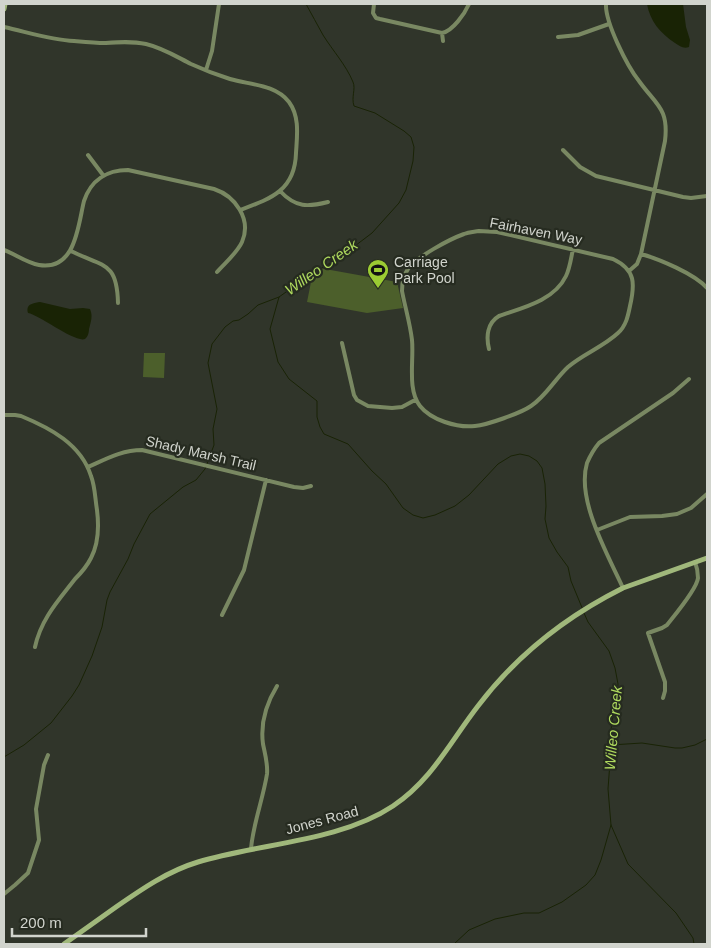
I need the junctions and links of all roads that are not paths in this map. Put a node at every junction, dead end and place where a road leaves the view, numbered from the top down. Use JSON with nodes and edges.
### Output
{"nodes":[{"id":1,"x":5,"y":4,"type":"edge"},
{"id":2,"x":219,"y":4,"type":"edge"},
{"id":3,"x":374,"y":4,"type":"edge"},
{"id":4,"x":469,"y":4,"type":"edge"},
{"id":5,"x":606,"y":4,"type":"edge"},
{"id":6,"x":4,"y":9,"type":"edge"},
{"id":7,"x":374,"y":15,"type":"junction"},
{"id":8,"x":369,"y":18,"type":"dead end"},
{"id":9,"x":609,"y":24,"type":"junction"},
{"id":10,"x":4,"y":28,"type":"edge"},
{"id":11,"x":442,"y":33,"type":"junction"},
{"id":12,"x":558,"y":37,"type":"dead end"},
{"id":13,"x":443,"y":41,"type":"dead end"},
{"id":14,"x":206,"y":70,"type":"junction"},
{"id":15,"x":563,"y":150,"type":"dead end"},
{"id":16,"x":88,"y":156,"type":"dead end"},
{"id":17,"x":103,"y":175,"type":"junction"},
{"id":18,"x":654,"y":190,"type":"junction"},
{"id":19,"x":280,"y":191,"type":"junction"},
{"id":20,"x":707,"y":196,"type":"edge"},
{"id":21,"x":328,"y":202,"type":"dead end"},
{"id":22,"x":240,"y":210,"type":"junction"},
{"id":23,"x":573,"y":249,"type":"junction"},
{"id":24,"x":4,"y":250,"type":"edge"},
{"id":25,"x":71,"y":251,"type":"junction"},
{"id":26,"x":641,"y":254,"type":"junction"},
{"id":27,"x":629,"y":271,"type":"junction"},
{"id":28,"x":216,"y":272,"type":"dead end"},
{"id":29,"x":707,"y":288,"type":"edge"},
{"id":30,"x":118,"y":303,"type":"dead end"},
{"id":31,"x":342,"y":343,"type":"dead end"},
{"id":32,"x":489,"y":349,"type":"dead end"},
{"id":33,"x":688,"y":380,"type":"dead end"},
{"id":34,"x":415,"y":400,"type":"junction"},
{"id":35,"x":4,"y":415,"type":"edge"},
{"id":36,"x":88,"y":467,"type":"junction"},
{"id":37,"x":266,"y":480,"type":"junction"},
{"id":38,"x":310,"y":486,"type":"dead end"},
{"id":39,"x":707,"y":494,"type":"edge"},
{"id":40,"x":597,"y":530,"type":"junction"},
{"id":41,"x":707,"y":558,"type":"edge"},
{"id":42,"x":695,"y":562,"type":"junction"},
{"id":43,"x":623,"y":588,"type":"junction"},
{"id":44,"x":222,"y":615,"type":"dead end"},
{"id":45,"x":35,"y":647,"type":"dead end"},
{"id":46,"x":277,"y":686,"type":"dead end"},
{"id":47,"x":663,"y":698,"type":"dead end"},
{"id":48,"x":48,"y":755,"type":"dead end"},
{"id":49,"x":251,"y":849,"type":"junction"},
{"id":50,"x":4,"y":894,"type":"edge"},
{"id":51,"x":64,"y":944,"type":"edge"}],
"edges":[{"from":1,"to":6,"type":"street"},
{"from":2,"to":14,"type":"street"},
{"from":3,"to":7,"type":"street"},
{"from":4,"to":11,"type":"street"},
{"from":5,"to":9,"type":"street"},
{"from":7,"to":8,"type":"street"},
{"from":7,"to":11,"type":"street"},
{"from":9,"to":12,"type":"street"},
{"from":9,"to":18,"type":"street"},
{"from":10,"to":14,"type":"street"},
{"from":11,"to":13,"type":"street"},
{"from":14,"to":19,"type":"street"},
{"from":15,"to":18,"type":"street"},
{"from":16,"to":17,"type":"street"},
{"from":17,"to":22,"type":"street"},
{"from":17,"to":25,"type":"street"},
{"from":18,"to":20,"type":"street"},
{"from":18,"to":26,"type":"street"},
{"from":19,"to":21,"type":"street"},
{"from":19,"to":22,"type":"street"},
{"from":22,"to":28,"type":"street"},
{"from":23,"to":27,"type":"street","name":"Fairhaven Way"},
{"from":23,"to":32,"type":"street"},
{"from":23,"to":34,"type":"street","name":"Fairhaven Way"},
{"from":24,"to":25,"type":"street"},
{"from":25,"to":30,"type":"street"},
{"from":26,"to":27,"type":"street"},
{"from":26,"to":29,"type":"street"},
{"from":27,"to":34,"type":"street"},
{"from":31,"to":34,"type":"street"},
{"from":33,"to":40,"type":"street"},
{"from":35,"to":36,"type":"street"},
{"from":36,"to":37,"type":"street","name":"Shady Marsh Trail"},
{"from":36,"to":45,"type":"street"},
{"from":37,"to":38,"type":"street","name":"Shady Marsh Trail"},
{"from":37,"to":44,"type":"street"},
{"from":39,"to":40,"type":"street"},
{"from":40,"to":43,"type":"street"},
{"from":41,"to":42,"type":"street","name":"Jones Road"},
{"from":42,"to":43,"type":"street","name":"Jones Road"},
{"from":42,"to":47,"type":"street"},
{"from":43,"to":49,"type":"street","name":"Jones Road"},
{"from":46,"to":49,"type":"street"},
{"from":48,"to":50,"type":"street"},
{"from":49,"to":51,"type":"street","name":"Jones Road"}]}
